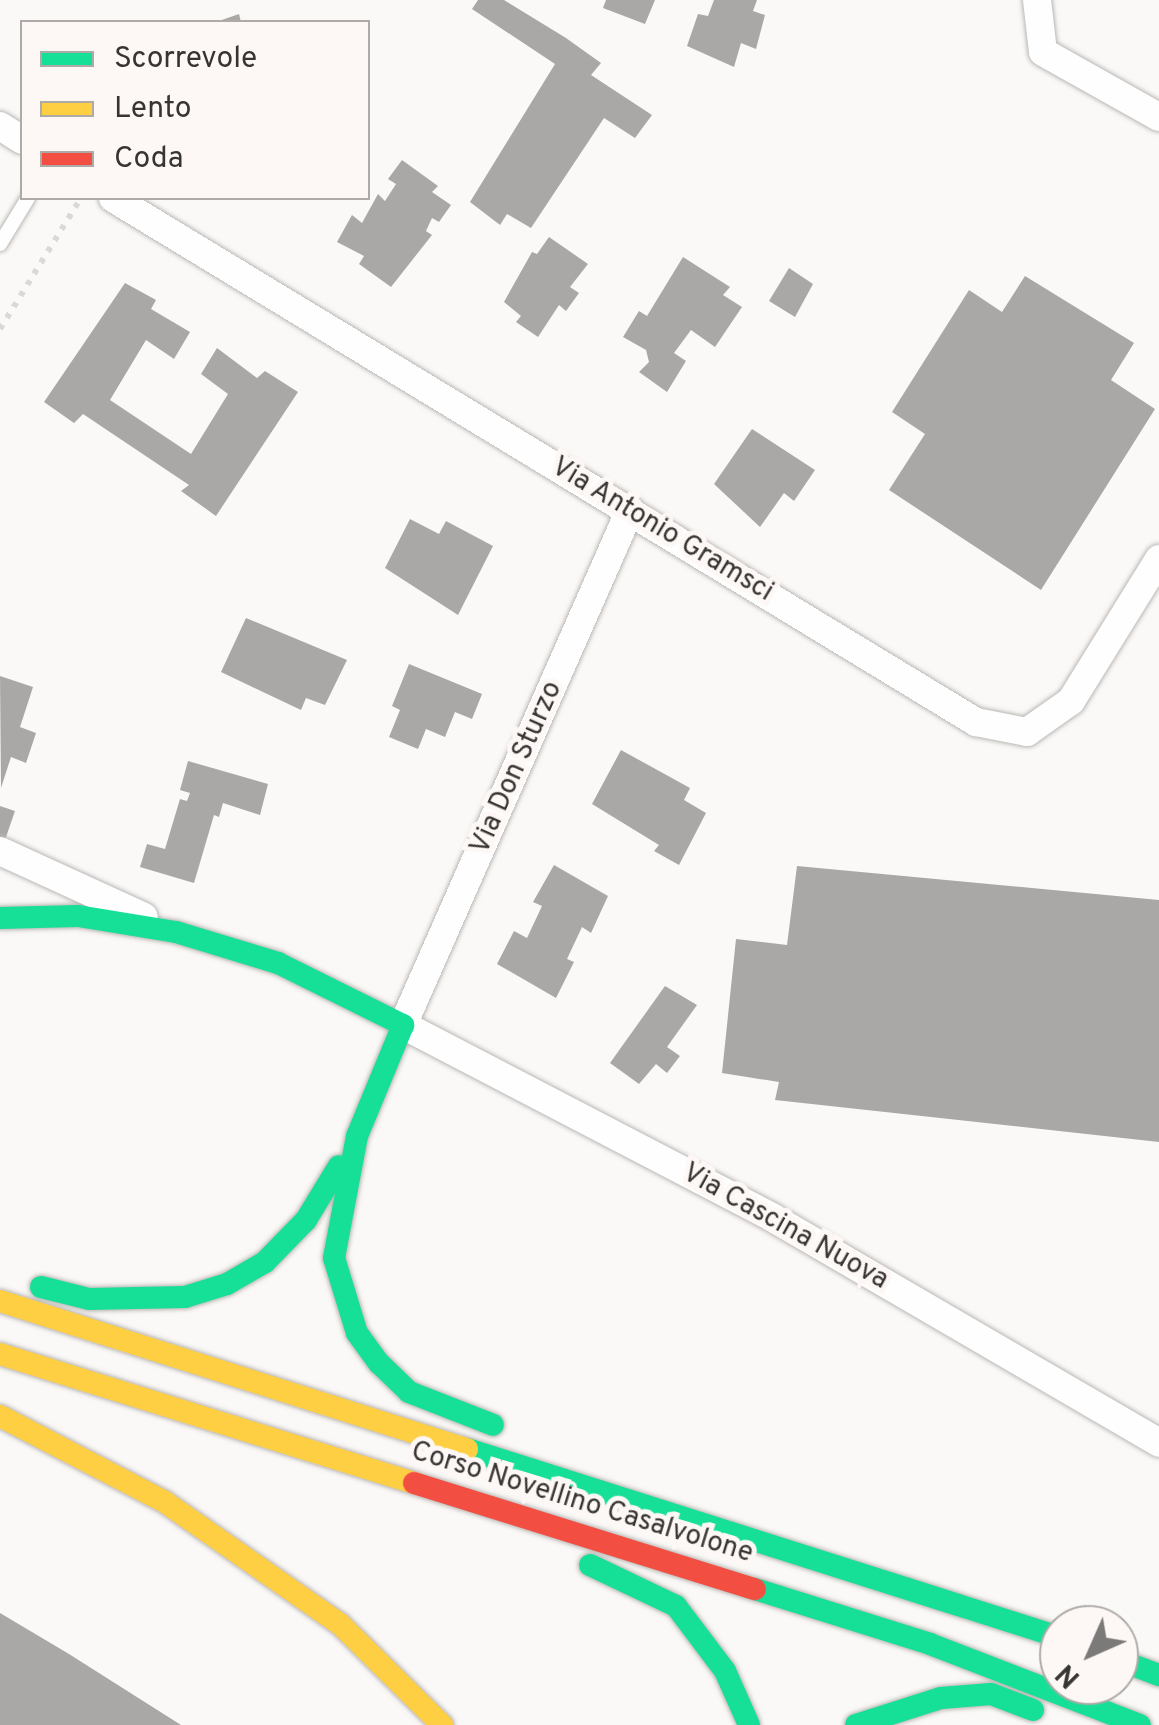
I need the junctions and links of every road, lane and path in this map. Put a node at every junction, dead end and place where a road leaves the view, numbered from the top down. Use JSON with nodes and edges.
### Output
{"nodes":[{"id":1,"x":1037,"y":0,"type":"edge"},
{"id":2,"x":1159,"y":117,"type":"edge"},
{"id":3,"x":27,"y":200,"type":"edge"},
{"id":4,"x":80,"y":200,"type":"edge"},
{"id":5,"x":116,"y":200,"type":"edge"},
{"id":6,"x":0,"y":244,"type":"edge"},
{"id":7,"x":0,"y":329,"type":"edge"},
{"id":8,"x":630,"y":510,"type":"junction"},
{"id":9,"x":1159,"y":559,"type":"edge"},
{"id":10,"x":0,"y":851,"type":"edge"},
{"id":11,"x":0,"y":918,"type":"edge"},
{"id":12,"x":176,"y":932,"type":"junction"},
{"id":13,"x":403,"y":1025,"type":"junction"},
{"id":14,"x":357,"y":1136,"type":"junction"},
{"id":15,"x":0,"y":1276,"type":"edge"},
{"id":16,"x":0,"y":1300,"type":"edge"},
{"id":17,"x":0,"y":1354,"type":"edge"},
{"id":18,"x":97,"y":1384,"type":"junction"},
{"id":19,"x":0,"y":1416,"type":"edge"},
{"id":20,"x":519,"y":1434,"type":"dead end"},
{"id":21,"x":1159,"y":1442,"type":"edge"},
{"id":22,"x":677,"y":1489,"type":"dead end"},
{"id":23,"x":1039,"y":1629,"type":"edge"},
{"id":24,"x":1039,"y":1631,"type":"edge"},
{"id":25,"x":442,"y":1725,"type":"edge"},
{"id":26,"x":749,"y":1725,"type":"edge"},
{"id":27,"x":856,"y":1725,"type":"edge"},
{"id":28,"x":1071,"y":1725,"type":"edge"},
{"id":29,"x":1140,"y":1725,"type":"edge"}],
"edges":[{"from":1,"to":2,"type":"street"},
{"from":3,"to":6,"type":"lane"},
{"from":4,"to":7,"type":"path"},
{"from":5,"to":8,"type":"street","name":"Via Antonio Gramsci"},
{"from":8,"to":9,"type":"street","name":"Via Antonio Gramsci"},
{"from":8,"to":13,"type":"street","name":"Via Don Sturzo"},
{"from":10,"to":12,"type":"street"},
{"from":11,"to":12,"type":"main road"},
{"from":12,"to":13,"type":"main road"},
{"from":13,"to":14,"type":"main road"},
{"from":13,"to":21,"type":"street","name":"Via Cascina Nuova"},
{"from":14,"to":15,"type":"main road"},
{"from":14,"to":20,"type":"main road"},
{"from":16,"to":24,"type":"main road","name":"Corso Novellino Casalvolone"},
{"from":17,"to":18,"type":"main road","name":"Corso Novellino Casalvolone"},
{"from":18,"to":26,"type":"main road"},
{"from":18,"to":29,"type":"main road","name":"Corso Novellino Casalvolone"},
{"from":19,"to":25,"type":"main road"},
{"from":22,"to":23,"type":"main road"},
{"from":27,"to":28,"type":"main road"}]}
